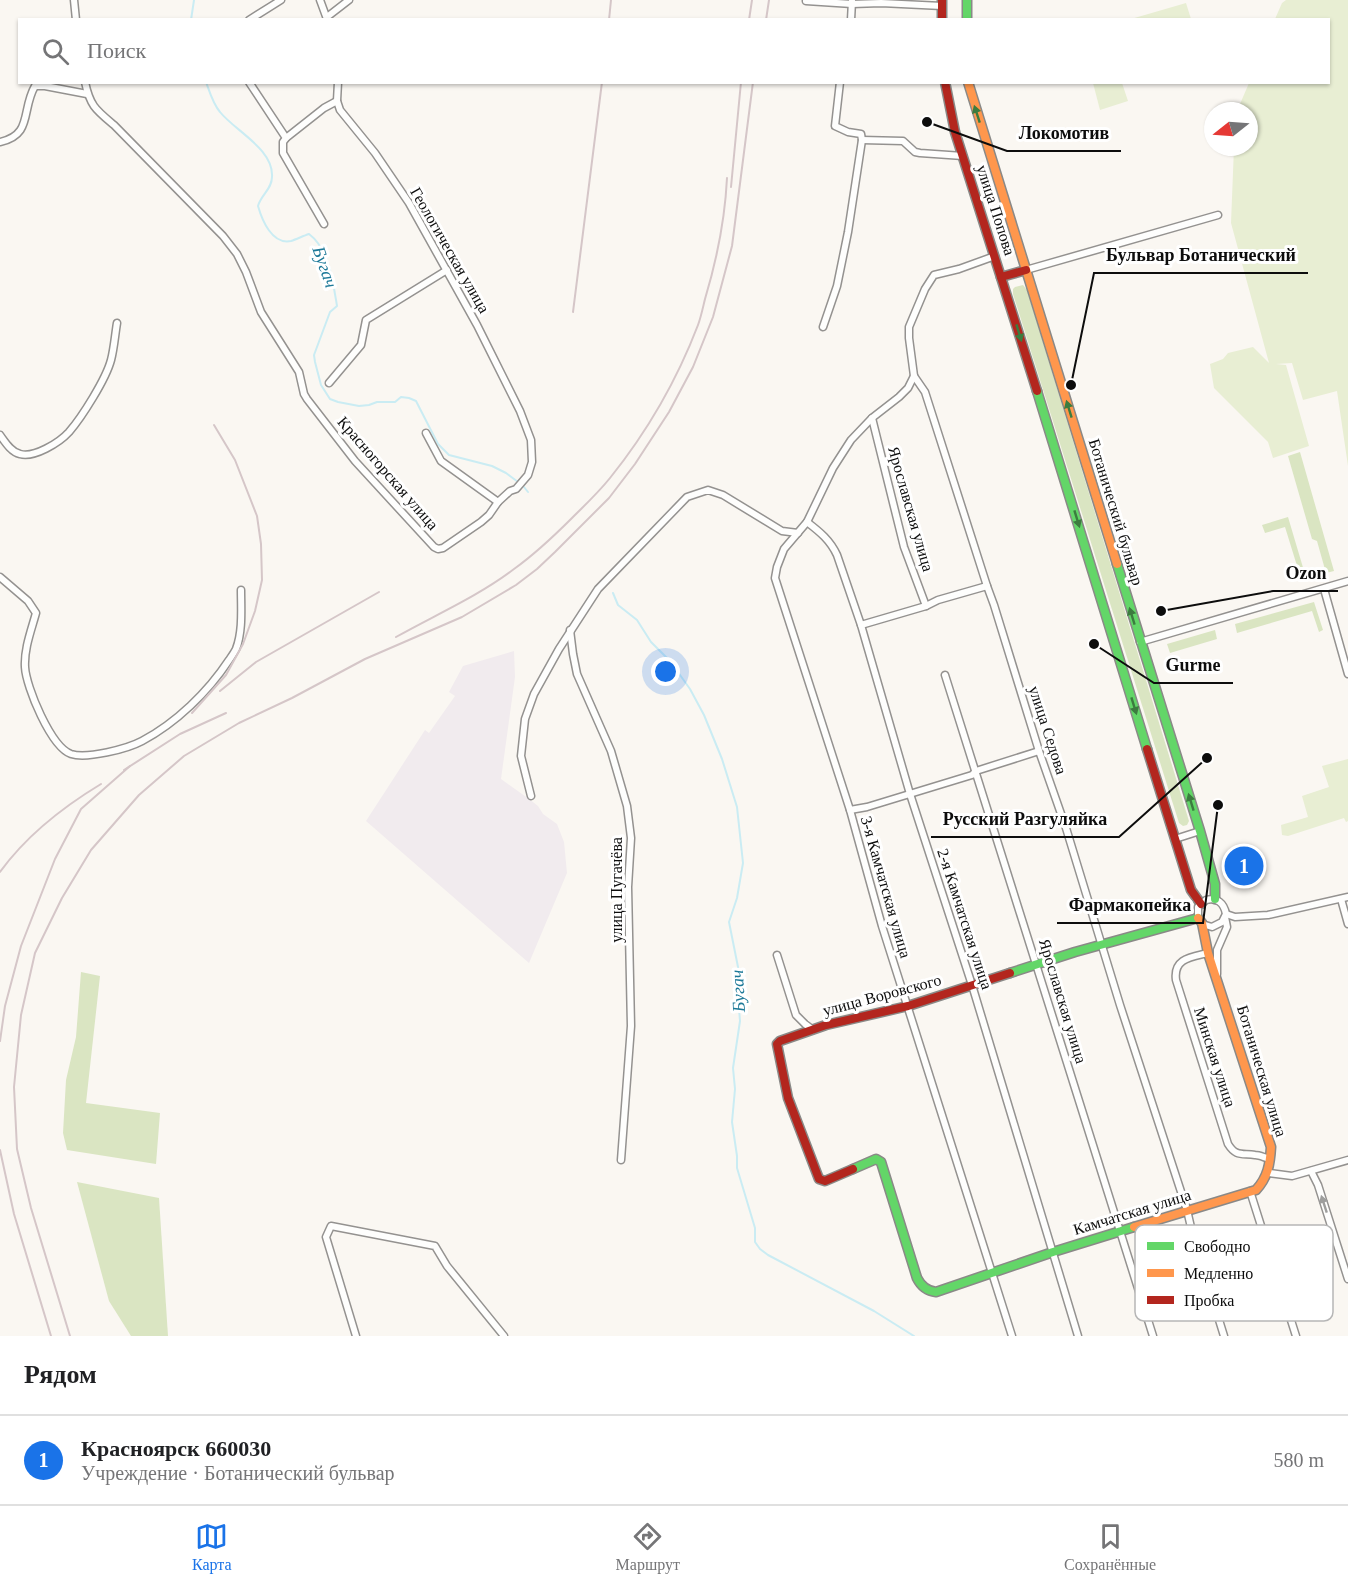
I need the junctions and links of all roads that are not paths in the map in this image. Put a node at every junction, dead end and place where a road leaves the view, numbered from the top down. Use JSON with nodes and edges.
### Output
{"nodes":[{"id":1,"x":74,"y":0,"type":"edge"},
{"id":2,"x":281,"y":0,"type":"edge"},
{"id":3,"x":320,"y":0,"type":"edge"},
{"id":4,"x":349,"y":0,"type":"edge"},
{"id":5,"x":967,"y":0,"type":"edge"},
{"id":6,"x":806,"y":1,"type":"edge"},
{"id":7,"x":852,"y":2,"type":"edge"},
{"id":8,"x":942,"y":3,"type":"edge"},
{"id":9,"x":76,"y":18,"type":"edge"},
{"id":10,"x":252,"y":18,"type":"edge"},
{"id":11,"x":327,"y":18,"type":"edge"},
{"id":12,"x":851,"y":18,"type":"edge"},
{"id":13,"x":967,"y":18,"type":"edge"},
{"id":14,"x":85,"y":84,"type":"edge"},
{"id":15,"x":250,"y":84,"type":"edge"},
{"id":16,"x":338,"y":84,"type":"edge"},
{"id":17,"x":840,"y":84,"type":"edge"},
{"id":18,"x":945,"y":84,"type":"edge"},
{"id":19,"x":969,"y":84,"type":"edge"},
{"id":20,"x":87,"y":94,"type":"junction"},
{"id":21,"x":337,"y":101,"type":"junction"},
{"id":22,"x":286,"y":138,"type":"junction"},
{"id":23,"x":862,"y":140,"type":"junction"},
{"id":24,"x":0,"y":142,"type":"edge"},
{"id":25,"x":963,"y":156,"type":"junction"},
{"id":26,"x":1218,"y":215,"type":"dead end"},
{"id":27,"x":324,"y":224,"type":"dead end"},
{"id":28,"x":995,"y":256,"type":"junction"},
{"id":29,"x":447,"y":270,"type":"junction"},
{"id":30,"x":1026,"y":270,"type":"junction"},
{"id":31,"x":1001,"y":277,"type":"junction"},
{"id":32,"x":117,"y":323,"type":"dead end"},
{"id":33,"x":823,"y":327,"type":"dead end"},
{"id":34,"x":914,"y":376,"type":"junction"},
{"id":35,"x":329,"y":383,"type":"dead end"},
{"id":36,"x":872,"y":418,"type":"junction"},
{"id":37,"x":426,"y":433,"type":"dead end"},
{"id":38,"x":0,"y":435,"type":"edge"},
{"id":39,"x":531,"y":440,"type":"joint"},
{"id":40,"x":498,"y":502,"type":"junction"},
{"id":41,"x":807,"y":522,"type":"junction"},
{"id":42,"x":798,"y":533,"type":"junction"},
{"id":43,"x":0,"y":577,"type":"edge"},
{"id":44,"x":1348,"y":581,"type":"edge"},
{"id":45,"x":987,"y":586,"type":"junction"},
{"id":46,"x":1324,"y":589,"type":"junction"},
{"id":47,"x":242,"y":590,"type":"dead end"},
{"id":48,"x":926,"y":606,"type":"junction"},
{"id":49,"x":861,"y":625,"type":"junction"},
{"id":50,"x":570,"y":630,"type":"junction"},
{"id":51,"x":1140,"y":642,"type":"junction"},
{"id":52,"x":1348,"y":674,"type":"edge"},
{"id":53,"x":945,"y":675,"type":"dead end"},
{"id":54,"x":1039,"y":751,"type":"junction"},
{"id":55,"x":976,"y":771,"type":"junction"},
{"id":56,"x":910,"y":794,"type":"junction"},
{"id":57,"x":531,"y":796,"type":"dead end"},
{"id":58,"x":850,"y":810,"type":"junction"},
{"id":59,"x":1200,"y":831,"type":"junction"},
{"id":60,"x":1175,"y":839,"type":"junction"},
{"id":61,"x":1344,"y":898,"type":"edge"},
{"id":62,"x":1215,"y":899,"type":"junction"},
{"id":63,"x":1200,"y":904,"type":"junction"},
{"id":64,"x":1226,"y":915,"type":"junction"},
{"id":65,"x":1200,"y":921,"type":"junction"},
{"id":66,"x":1348,"y":924,"type":"edge"},
{"id":67,"x":1101,"y":945,"type":"junction"},
{"id":68,"x":1208,"y":953,"type":"junction"},
{"id":69,"x":777,"y":955,"type":"dead end"},
{"id":70,"x":1037,"y":965,"type":"junction"},
{"id":71,"x":1217,"y":980,"type":"junction"},
{"id":72,"x":972,"y":985,"type":"junction"},
{"id":73,"x":908,"y":1006,"type":"junction"},
{"id":74,"x":813,"y":1030,"type":"junction"},
{"id":75,"x":1270,"y":1159,"type":"junction"},
{"id":76,"x":621,"y":1160,"type":"dead end"},
{"id":77,"x":1348,"y":1160,"type":"edge"},
{"id":78,"x":1311,"y":1171,"type":"junction"},
{"id":79,"x":1269,"y":1173,"type":"junction"},
{"id":80,"x":1250,"y":1191,"type":"junction"},
{"id":81,"x":1187,"y":1210,"type":"junction"},
{"id":82,"x":1139,"y":1225,"type":"edge"},
{"id":83,"x":1190,"y":1225,"type":"edge"},
{"id":84,"x":1261,"y":1225,"type":"edge"},
{"id":85,"x":1331,"y":1225,"type":"edge"},
{"id":86,"x":1135,"y":1226,"type":"edge"},
{"id":87,"x":1120,"y":1231,"type":"junction"},
{"id":88,"x":1333,"y":1232,"type":"edge"},
{"id":89,"x":1053,"y":1252,"type":"junction"},
{"id":90,"x":992,"y":1273,"type":"junction"},
{"id":91,"x":1135,"y":1279,"type":"edge"},
{"id":92,"x":1348,"y":1279,"type":"edge"},
{"id":93,"x":922,"y":1286,"type":"joint"},
{"id":94,"x":1148,"y":1321,"type":"edge"},
{"id":95,"x":1219,"y":1321,"type":"edge"},
{"id":96,"x":1291,"y":1321,"type":"edge"},
{"id":97,"x":356,"y":1336,"type":"edge"},
{"id":98,"x":504,"y":1336,"type":"edge"},
{"id":99,"x":1012,"y":1336,"type":"edge"},
{"id":100,"x":1078,"y":1336,"type":"edge"},
{"id":101,"x":1153,"y":1336,"type":"edge"},
{"id":102,"x":1224,"y":1336,"type":"edge"},
{"id":103,"x":1296,"y":1336,"type":"edge"}],
"edges":[{"from":1,"to":9,"type":"street"},
{"from":2,"to":10,"type":"street"},
{"from":3,"to":11,"type":"street"},
{"from":4,"to":11,"type":"street"},
{"from":5,"to":13,"type":"street"},
{"from":6,"to":7,"type":"street"},
{"from":7,"to":8,"type":"street"},
{"from":7,"to":12,"type":"street"},
{"from":14,"to":20,"type":"street","name":"Красногорская улица"},
{"from":15,"to":22,"type":"street"},
{"from":16,"to":21,"type":"street"},
{"from":17,"to":23,"type":"street"},
{"from":18,"to":25,"type":"street","name":"улица Попова"},
{"from":30,"to":19,"type":"street","name":"улица Попова","one_way":true},
{"from":20,"to":24,"type":"street"},
{"from":20,"to":40,"type":"street","name":"Красногорская улица"},
{"from":21,"to":22,"type":"street"},
{"from":21,"to":29,"type":"street","name":"Геологическая улица"},
{"from":22,"to":27,"type":"street"},
{"from":23,"to":25,"type":"street"},
{"from":23,"to":33,"type":"street"},
{"from":25,"to":28,"type":"street","name":"улица Попова"},
{"from":26,"to":30,"type":"street"},
{"from":28,"to":31,"type":"street","name":"улица Попова"},
{"from":28,"to":34,"type":"street"},
{"from":29,"to":35,"type":"street"},
{"from":29,"to":39,"type":"street","name":"Геологическая улица"},
{"from":30,"to":31,"type":"street"},
{"from":51,"to":30,"type":"street","name":"Ботанический бульвар","one_way":true},
{"from":31,"to":60,"type":"street","one_way":true},
{"from":32,"to":38,"type":"street"},
{"from":34,"to":36,"type":"street"},
{"from":34,"to":45,"type":"street","name":"улица Седова"},
{"from":36,"to":41,"type":"street"},
{"from":36,"to":48,"type":"street","name":"Ярославская улица"},
{"from":37,"to":40,"type":"street"},
{"from":39,"to":40,"type":"street","name":"Красногорская улица"},
{"from":41,"to":42,"type":"street"},
{"from":41,"to":49,"type":"street","name":"2-я Камчатская улица"},
{"from":42,"to":50,"type":"street"},
{"from":42,"to":58,"type":"street","name":"3-я Камчатская улица"},
{"from":43,"to":47,"type":"street"},
{"from":44,"to":46,"type":"street"},
{"from":45,"to":48,"type":"street"},
{"from":45,"to":54,"type":"street","name":"улица Седова"},
{"from":46,"to":51,"type":"street"},
{"from":46,"to":52,"type":"street"},
{"from":48,"to":49,"type":"street"},
{"from":49,"to":56,"type":"street","name":"2-я Камчатская улица"},
{"from":50,"to":57,"type":"street"},
{"from":50,"to":76,"type":"street","name":"улица Пугачёва"},
{"from":59,"to":51,"type":"street","name":"Ботанический бульвар","one_way":true},
{"from":53,"to":55,"type":"street","name":"Ярославская улица"},
{"from":54,"to":55,"type":"street"},
{"from":54,"to":67,"type":"street","name":"улица Седова"},
{"from":55,"to":56,"type":"street"},
{"from":55,"to":70,"type":"street","name":"Ярославская улица"},
{"from":56,"to":58,"type":"street"},
{"from":56,"to":72,"type":"street","name":"2-я Камчатская улица"},
{"from":58,"to":73,"type":"street","name":"3-я Камчатская улица"},
{"from":59,"to":60,"type":"street"},
{"from":59,"to":62,"type":"street","name":"Ботанический бульвар"},
{"from":60,"to":63,"type":"street"},
{"from":61,"to":64,"type":"street"},
{"from":61,"to":66,"type":"street"},
{"from":62,"to":63,"type":"street"},
{"from":62,"to":64,"type":"street"},
{"from":63,"to":65,"type":"street"},
{"from":64,"to":65,"type":"street"},
{"from":64,"to":71,"type":"street","name":"Ботаническая улица"},
{"from":65,"to":67,"type":"street","name":"улица Воровского"},
{"from":65,"to":68,"type":"street","name":"Ботаническая улица"},
{"from":67,"to":70,"type":"street","name":"улица Воровского"},
{"from":67,"to":81,"type":"street","name":"улица Седова"},
{"from":68,"to":71,"type":"street","name":"Ботаническая улица"},
{"from":68,"to":75,"type":"street","name":"Минская улица"},
{"from":69,"to":74,"type":"street"},
{"from":70,"to":72,"type":"street","name":"улица Воровского"},
{"from":70,"to":87,"type":"street","name":"Ярославская улица"},
{"from":71,"to":75,"type":"street","name":"Ботаническая улица"},
{"from":72,"to":73,"type":"street","name":"улица Воровского"},
{"from":72,"to":89,"type":"street","name":"2-я Камчатская улица"},
{"from":73,"to":74,"type":"street","name":"улица Воровского"},
{"from":73,"to":90,"type":"street","name":"3-я Камчатская улица"},
{"from":74,"to":93,"type":"street","name":"улица Воровского"},
{"from":75,"to":79,"type":"street","name":"Ботаническая улица"},
{"from":77,"to":78,"type":"street"},
{"from":78,"to":79,"type":"street"},
{"from":85,"to":78,"type":"street","one_way":true},
{"from":79,"to":80,"type":"street","name":"Камчатская улица"},
{"from":80,"to":81,"type":"street","name":"Камчатская улица"},
{"from":80,"to":84,"type":"street"},
{"from":81,"to":82,"type":"street","name":"Камчатская улица"},
{"from":81,"to":83,"type":"street","name":"улица Седова"},
{"from":86,"to":87,"type":"street","name":"Камчатская улица"},
{"from":87,"to":89,"type":"street","name":"Камчатская улица"},
{"from":87,"to":91,"type":"street","name":"Ярославская улица"},
{"from":92,"to":88,"type":"street","one_way":true},
{"from":89,"to":90,"type":"street","name":"Камчатская улица"},
{"from":89,"to":100,"type":"street","name":"2-я Камчатская улица"},
{"from":90,"to":93,"type":"street","name":"Камчатская улица"},
{"from":90,"to":99,"type":"street","name":"3-я Камчатская улица"},
{"from":94,"to":101,"type":"street","name":"Ярославская улица"},
{"from":95,"to":102,"type":"street","name":"улица Седова"},
{"from":96,"to":103,"type":"street"},
{"from":97,"to":98,"type":"street"}]}
